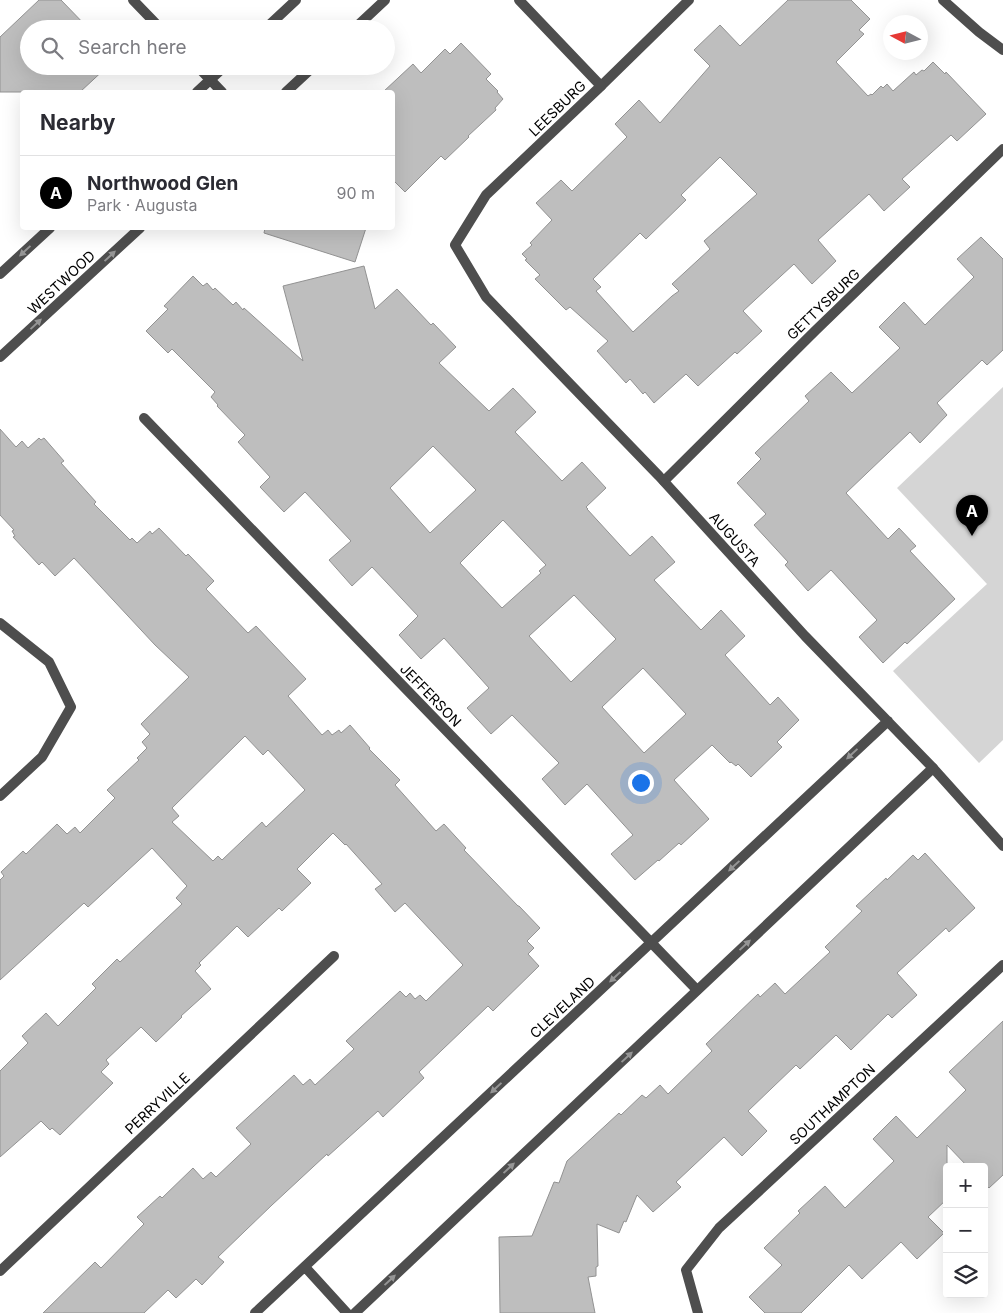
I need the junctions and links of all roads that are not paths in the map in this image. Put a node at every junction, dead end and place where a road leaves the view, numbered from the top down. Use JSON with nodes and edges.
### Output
{"nodes":[{"id":1,"x":134,"y":0,"type":"edge"},
{"id":2,"x":296,"y":0,"type":"edge"},
{"id":3,"x":385,"y":0,"type":"edge"},
{"id":4,"x":519,"y":0,"type":"edge"},
{"id":5,"x":689,"y":0,"type":"edge"},
{"id":6,"x":943,"y":0,"type":"edge"},
{"id":7,"x":153,"y":20,"type":"edge"},
{"id":8,"x":275,"y":20,"type":"edge"},
{"id":9,"x":364,"y":20,"type":"edge"},
{"id":10,"x":1003,"y":50,"type":"edge"},
{"id":11,"x":205,"y":75,"type":"edge"},
{"id":12,"x":215,"y":75,"type":"edge"},
{"id":13,"x":304,"y":75,"type":"edge"},
{"id":14,"x":210,"y":80,"type":"junction"},
{"id":15,"x":601,"y":86,"type":"junction"},
{"id":16,"x":199,"y":90,"type":"edge"},
{"id":17,"x":220,"y":90,"type":"edge"},
{"id":18,"x":288,"y":90,"type":"edge"},
{"id":19,"x":1003,"y":149,"type":"edge"},
{"id":20,"x":48,"y":230,"type":"edge"},
{"id":21,"x":138,"y":230,"type":"edge"},
{"id":22,"x":455,"y":245,"type":"joint"},
{"id":23,"x":0,"y":274,"type":"edge"},
{"id":24,"x":0,"y":357,"type":"edge"},
{"id":25,"x":144,"y":418,"type":"dead end"},
{"id":26,"x":664,"y":481,"type":"junction"},
{"id":27,"x":0,"y":623,"type":"edge"},
{"id":28,"x":888,"y":721,"type":"junction"},
{"id":29,"x":933,"y":768,"type":"junction"},
{"id":30,"x":0,"y":796,"type":"edge"},
{"id":31,"x":1003,"y":846,"type":"edge"},
{"id":32,"x":651,"y":943,"type":"junction"},
{"id":33,"x":334,"y":956,"type":"dead end"},
{"id":34,"x":1003,"y":965,"type":"edge"},
{"id":35,"x":697,"y":990,"type":"junction"},
{"id":36,"x":305,"y":1267,"type":"junction"},
{"id":37,"x":0,"y":1271,"type":"edge"},
{"id":38,"x":255,"y":1313,"type":"edge"},
{"id":39,"x":347,"y":1313,"type":"edge"},
{"id":40,"x":355,"y":1313,"type":"edge"},
{"id":41,"x":698,"y":1313,"type":"edge"}],
"edges":[{"from":1,"to":7,"type":"street"},
{"from":2,"to":8,"type":"street"},
{"from":3,"to":9,"type":"street"},
{"from":4,"to":15,"type":"street"},
{"from":5,"to":15,"type":"street","name":"LEESBURG"},
{"from":6,"to":10,"type":"street"},
{"from":11,"to":14,"type":"street"},
{"from":12,"to":14,"type":"street"},
{"from":13,"to":18,"type":"street"},
{"from":14,"to":16,"type":"street"},
{"from":14,"to":17,"type":"street"},
{"from":15,"to":22,"type":"street","name":"LEESBURG"},
{"from":19,"to":26,"type":"street","name":"GETTYSBURG"},
{"from":20,"to":23,"type":"street","one_way":true},
{"from":24,"to":21,"type":"street","name":"WESTWOOD","one_way":true},
{"from":22,"to":26,"type":"street","name":"AUGUSTA"},
{"from":25,"to":32,"type":"street","name":"JEFFERSON"},
{"from":26,"to":28,"type":"street","name":"AUGUSTA"},
{"from":27,"to":30,"type":"street"},
{"from":28,"to":29,"type":"street","name":"AUGUSTA"},
{"from":28,"to":32,"type":"street","name":"CLEVELAND","one_way":true},
{"from":29,"to":31,"type":"street","name":"AUGUSTA"},
{"from":35,"to":29,"type":"street","one_way":true},
{"from":32,"to":35,"type":"street","name":"JEFFERSON"},
{"from":32,"to":36,"type":"street","name":"CLEVELAND","one_way":true},
{"from":33,"to":37,"type":"street","name":"PERRYVILLE"},
{"from":34,"to":41,"type":"street","name":"SOUTHAMPTON"},
{"from":40,"to":35,"type":"street","one_way":true},
{"from":36,"to":38,"type":"street","name":"CLEVELAND"},
{"from":36,"to":39,"type":"street"}]}
